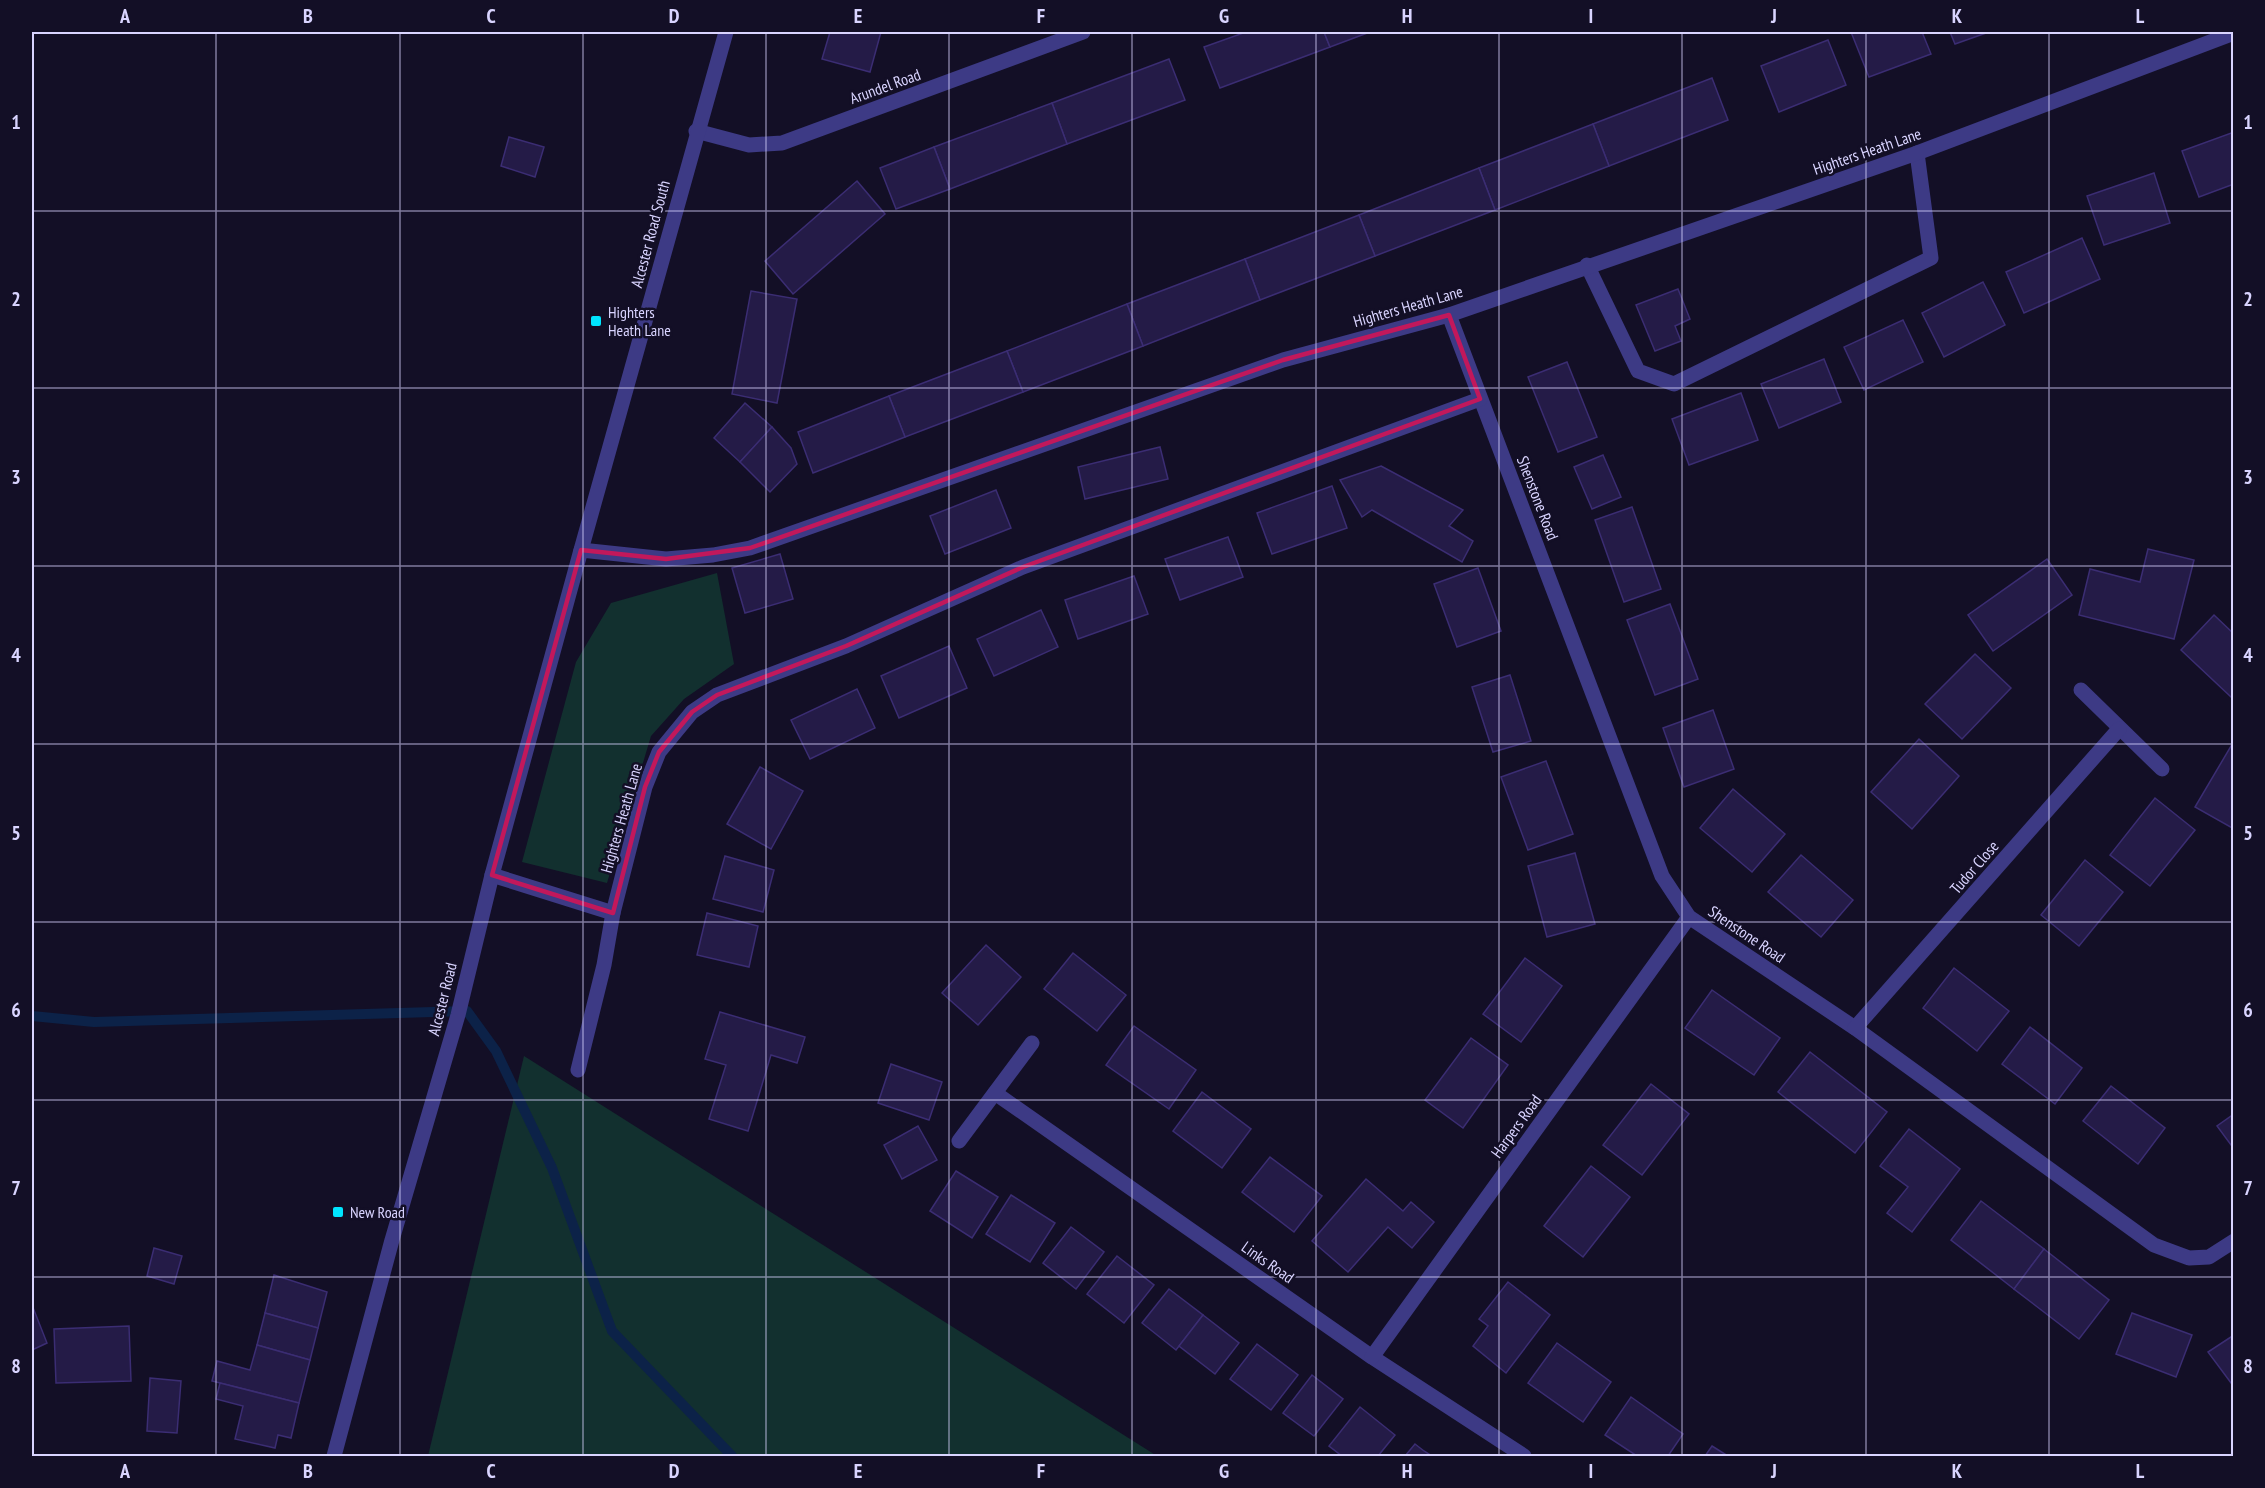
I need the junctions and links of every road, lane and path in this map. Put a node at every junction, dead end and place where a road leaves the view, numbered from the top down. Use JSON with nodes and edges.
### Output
{"nodes":[{"id":1,"x":726,"y":32,"type":"edge"},
{"id":2,"x":1083,"y":32,"type":"edge"},
{"id":3,"x":2234,"y":33,"type":"edge"},
{"id":4,"x":696,"y":130,"type":"junction"},
{"id":5,"x":1917,"y":153,"type":"junction"},
{"id":6,"x":1587,"y":265,"type":"junction"},
{"id":7,"x":1449,"y":315,"type":"junction"},
{"id":8,"x":1480,"y":399,"type":"junction"},
{"id":9,"x":581,"y":550,"type":"junction"},
{"id":10,"x":2081,"y":690,"type":"dead end"},
{"id":11,"x":2119,"y":729,"type":"junction"},
{"id":12,"x":2162,"y":769,"type":"dead end"},
{"id":13,"x":492,"y":875,"type":"junction"},
{"id":14,"x":613,"y":913,"type":"junction"},
{"id":15,"x":1689,"y":917,"type":"junction"},
{"id":16,"x":1855,"y":1028,"type":"junction"},
{"id":17,"x":1032,"y":1043,"type":"dead end"},
{"id":18,"x":578,"y":1070,"type":"dead end"},
{"id":19,"x":995,"y":1093,"type":"junction"},
{"id":20,"x":959,"y":1141,"type":"dead end"},
{"id":21,"x":2234,"y":1241,"type":"edge"},
{"id":22,"x":1372,"y":1357,"type":"junction"},
{"id":23,"x":334,"y":1456,"type":"edge"},
{"id":24,"x":1524,"y":1456,"type":"edge"}],
"edges":[{"from":1,"to":4,"type":"street","name":"Alcester Road South"},
{"from":2,"to":4,"type":"street","name":"Arundel Road"},
{"from":3,"to":5,"type":"street","name":"Highters Heath Lane"},
{"from":4,"to":9,"type":"street","name":"Alcester Road South"},
{"from":5,"to":6,"type":"street","name":"Highters Heath Lane"},
{"from":5,"to":6,"type":"street"},
{"from":6,"to":7,"type":"street","name":"Highters Heath Lane"},
{"from":7,"to":8,"type":"street","name":"Shenstone Road"},
{"from":7,"to":9,"type":"street","name":"Highters Heath Lane"},
{"from":8,"to":14,"type":"street","name":"Highters Heath Lane"},
{"from":8,"to":15,"type":"street","name":"Shenstone Road"},
{"from":9,"to":13,"type":"street","name":"Alcester Road"},
{"from":10,"to":11,"type":"street"},
{"from":11,"to":12,"type":"street"},
{"from":11,"to":16,"type":"street","name":"Tudor Close"},
{"from":13,"to":14,"type":"street"},
{"from":13,"to":23,"type":"street","name":"Alcester Road"},
{"from":14,"to":18,"type":"street","name":"Highters Heath Lane"},
{"from":15,"to":16,"type":"street","name":"Shenstone Road"},
{"from":15,"to":22,"type":"street","name":"Harpers Road"},
{"from":16,"to":21,"type":"street","name":"Shenstone Road"},
{"from":17,"to":19,"type":"street"},
{"from":19,"to":20,"type":"street"},
{"from":19,"to":22,"type":"street","name":"Links Road"},
{"from":22,"to":24,"type":"street","name":"Links Road"}]}
